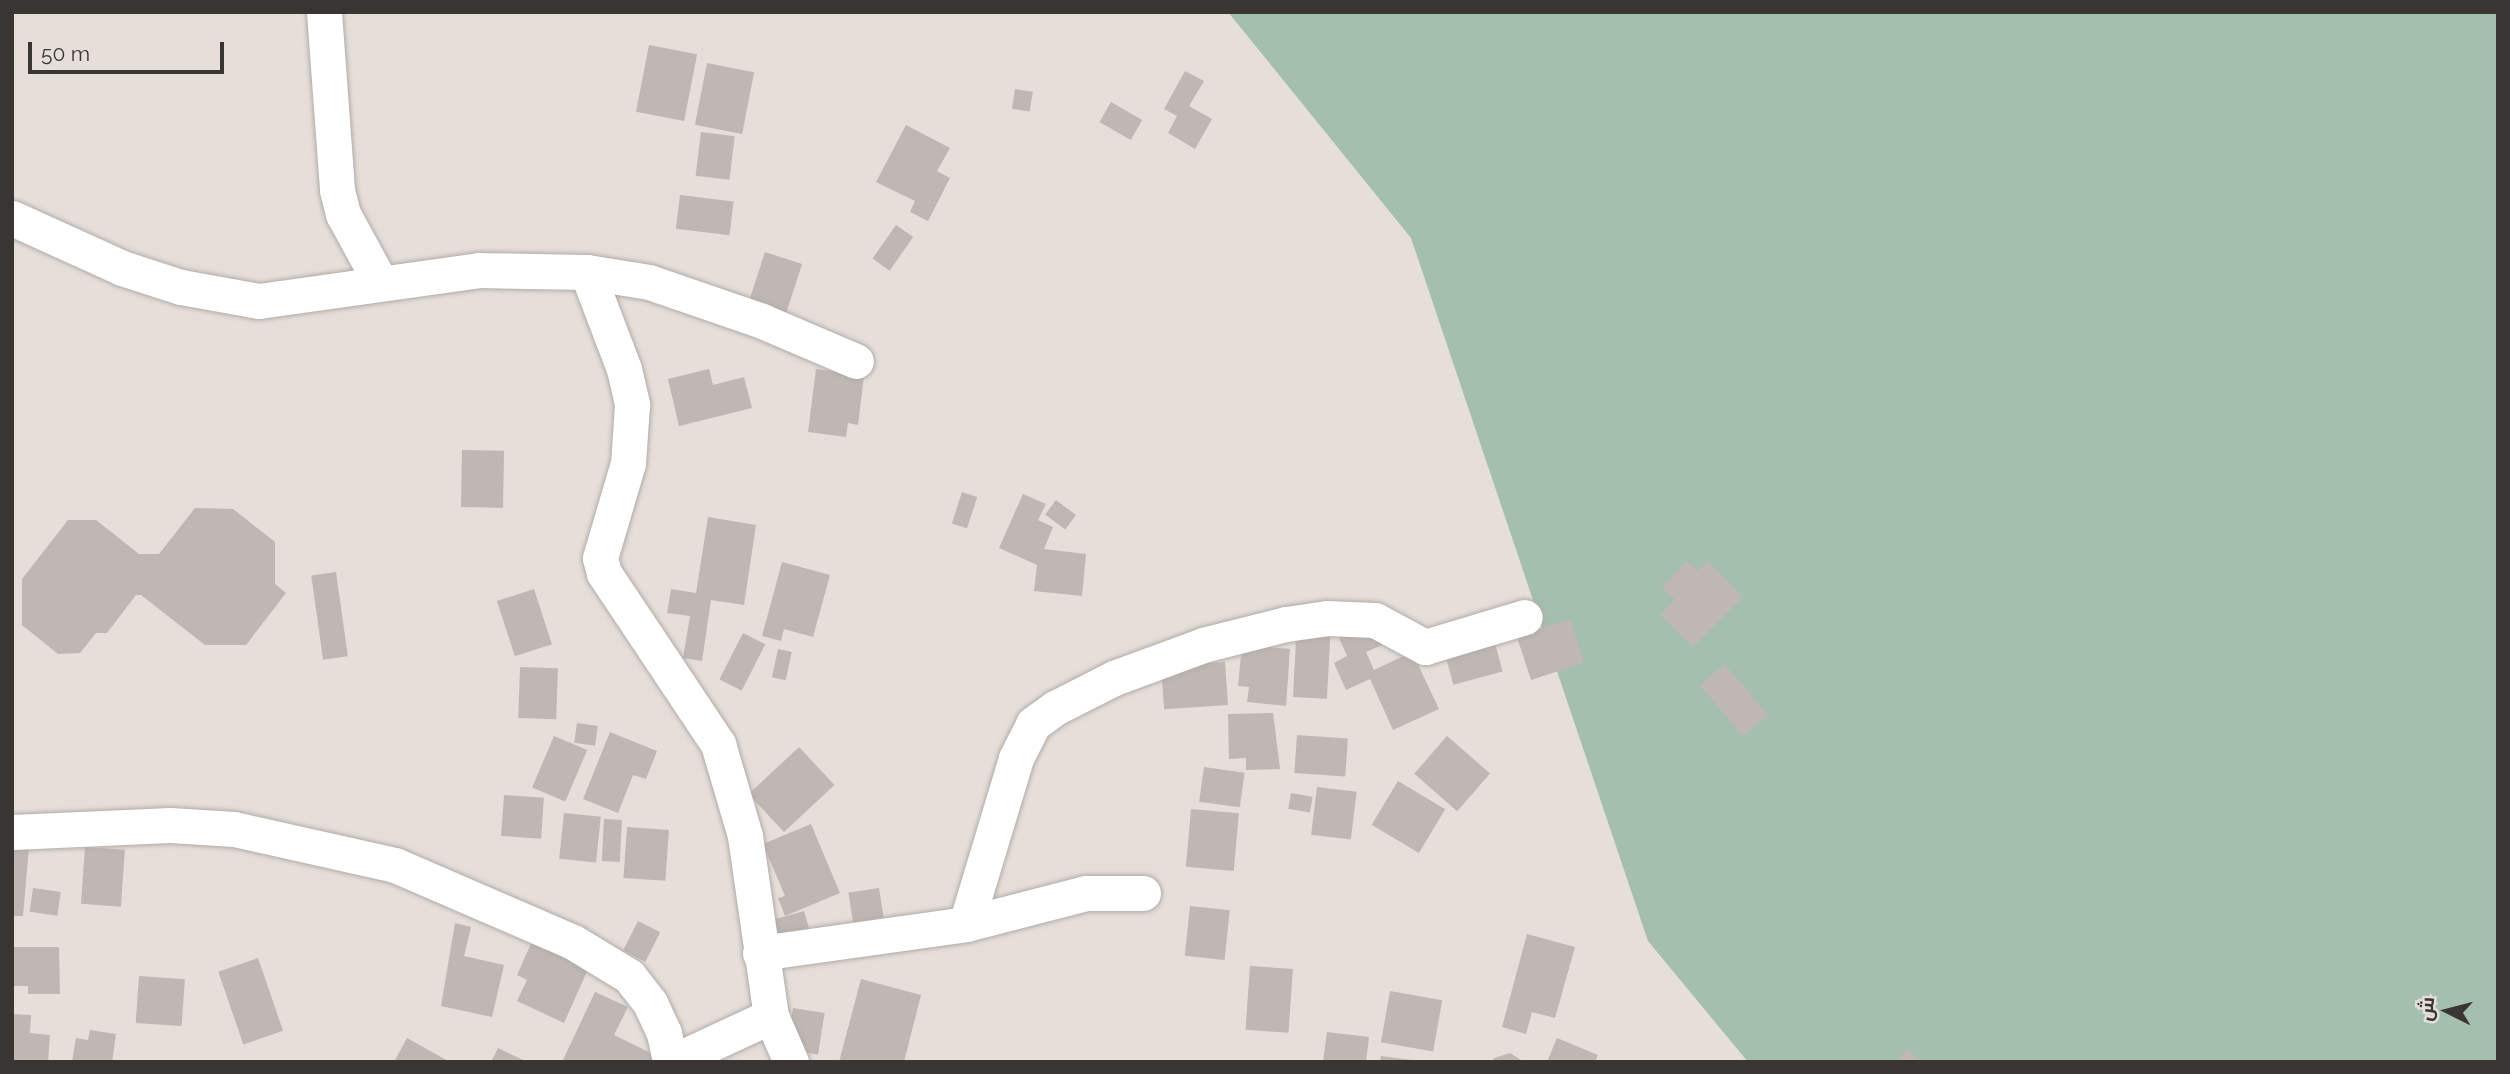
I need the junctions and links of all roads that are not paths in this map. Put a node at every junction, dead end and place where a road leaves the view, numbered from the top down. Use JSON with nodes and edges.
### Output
{"nodes":[{"id":1,"x":324,"y":12,"type":"edge"},
{"id":2,"x":12,"y":218,"type":"edge"},
{"id":3,"x":587,"y":272,"type":"junction"},
{"id":4,"x":380,"y":282,"type":"junction"},
{"id":5,"x":856,"y":361,"type":"dead end"},
{"id":6,"x":1525,"y":617,"type":"dead end"},
{"id":7,"x":12,"y":832,"type":"edge"},
{"id":8,"x":1143,"y":893,"type":"dead end"},
{"id":9,"x":966,"y":924,"type":"junction"},
{"id":10,"x":760,"y":953,"type":"junction"},
{"id":11,"x":771,"y":1017,"type":"junction"},
{"id":12,"x":671,"y":1062,"type":"edge"},
{"id":13,"x":791,"y":1062,"type":"edge"}],
"edges":[{"from":1,"to":4,"type":"street"},
{"from":2,"to":4,"type":"street"},
{"from":3,"to":4,"type":"street"},
{"from":3,"to":5,"type":"street"},
{"from":3,"to":10,"type":"street"},
{"from":6,"to":9,"type":"street"},
{"from":7,"to":12,"type":"street"},
{"from":8,"to":9,"type":"street"},
{"from":9,"to":10,"type":"street"},
{"from":10,"to":11,"type":"street"},
{"from":11,"to":12,"type":"street"},
{"from":11,"to":13,"type":"street"}]}
